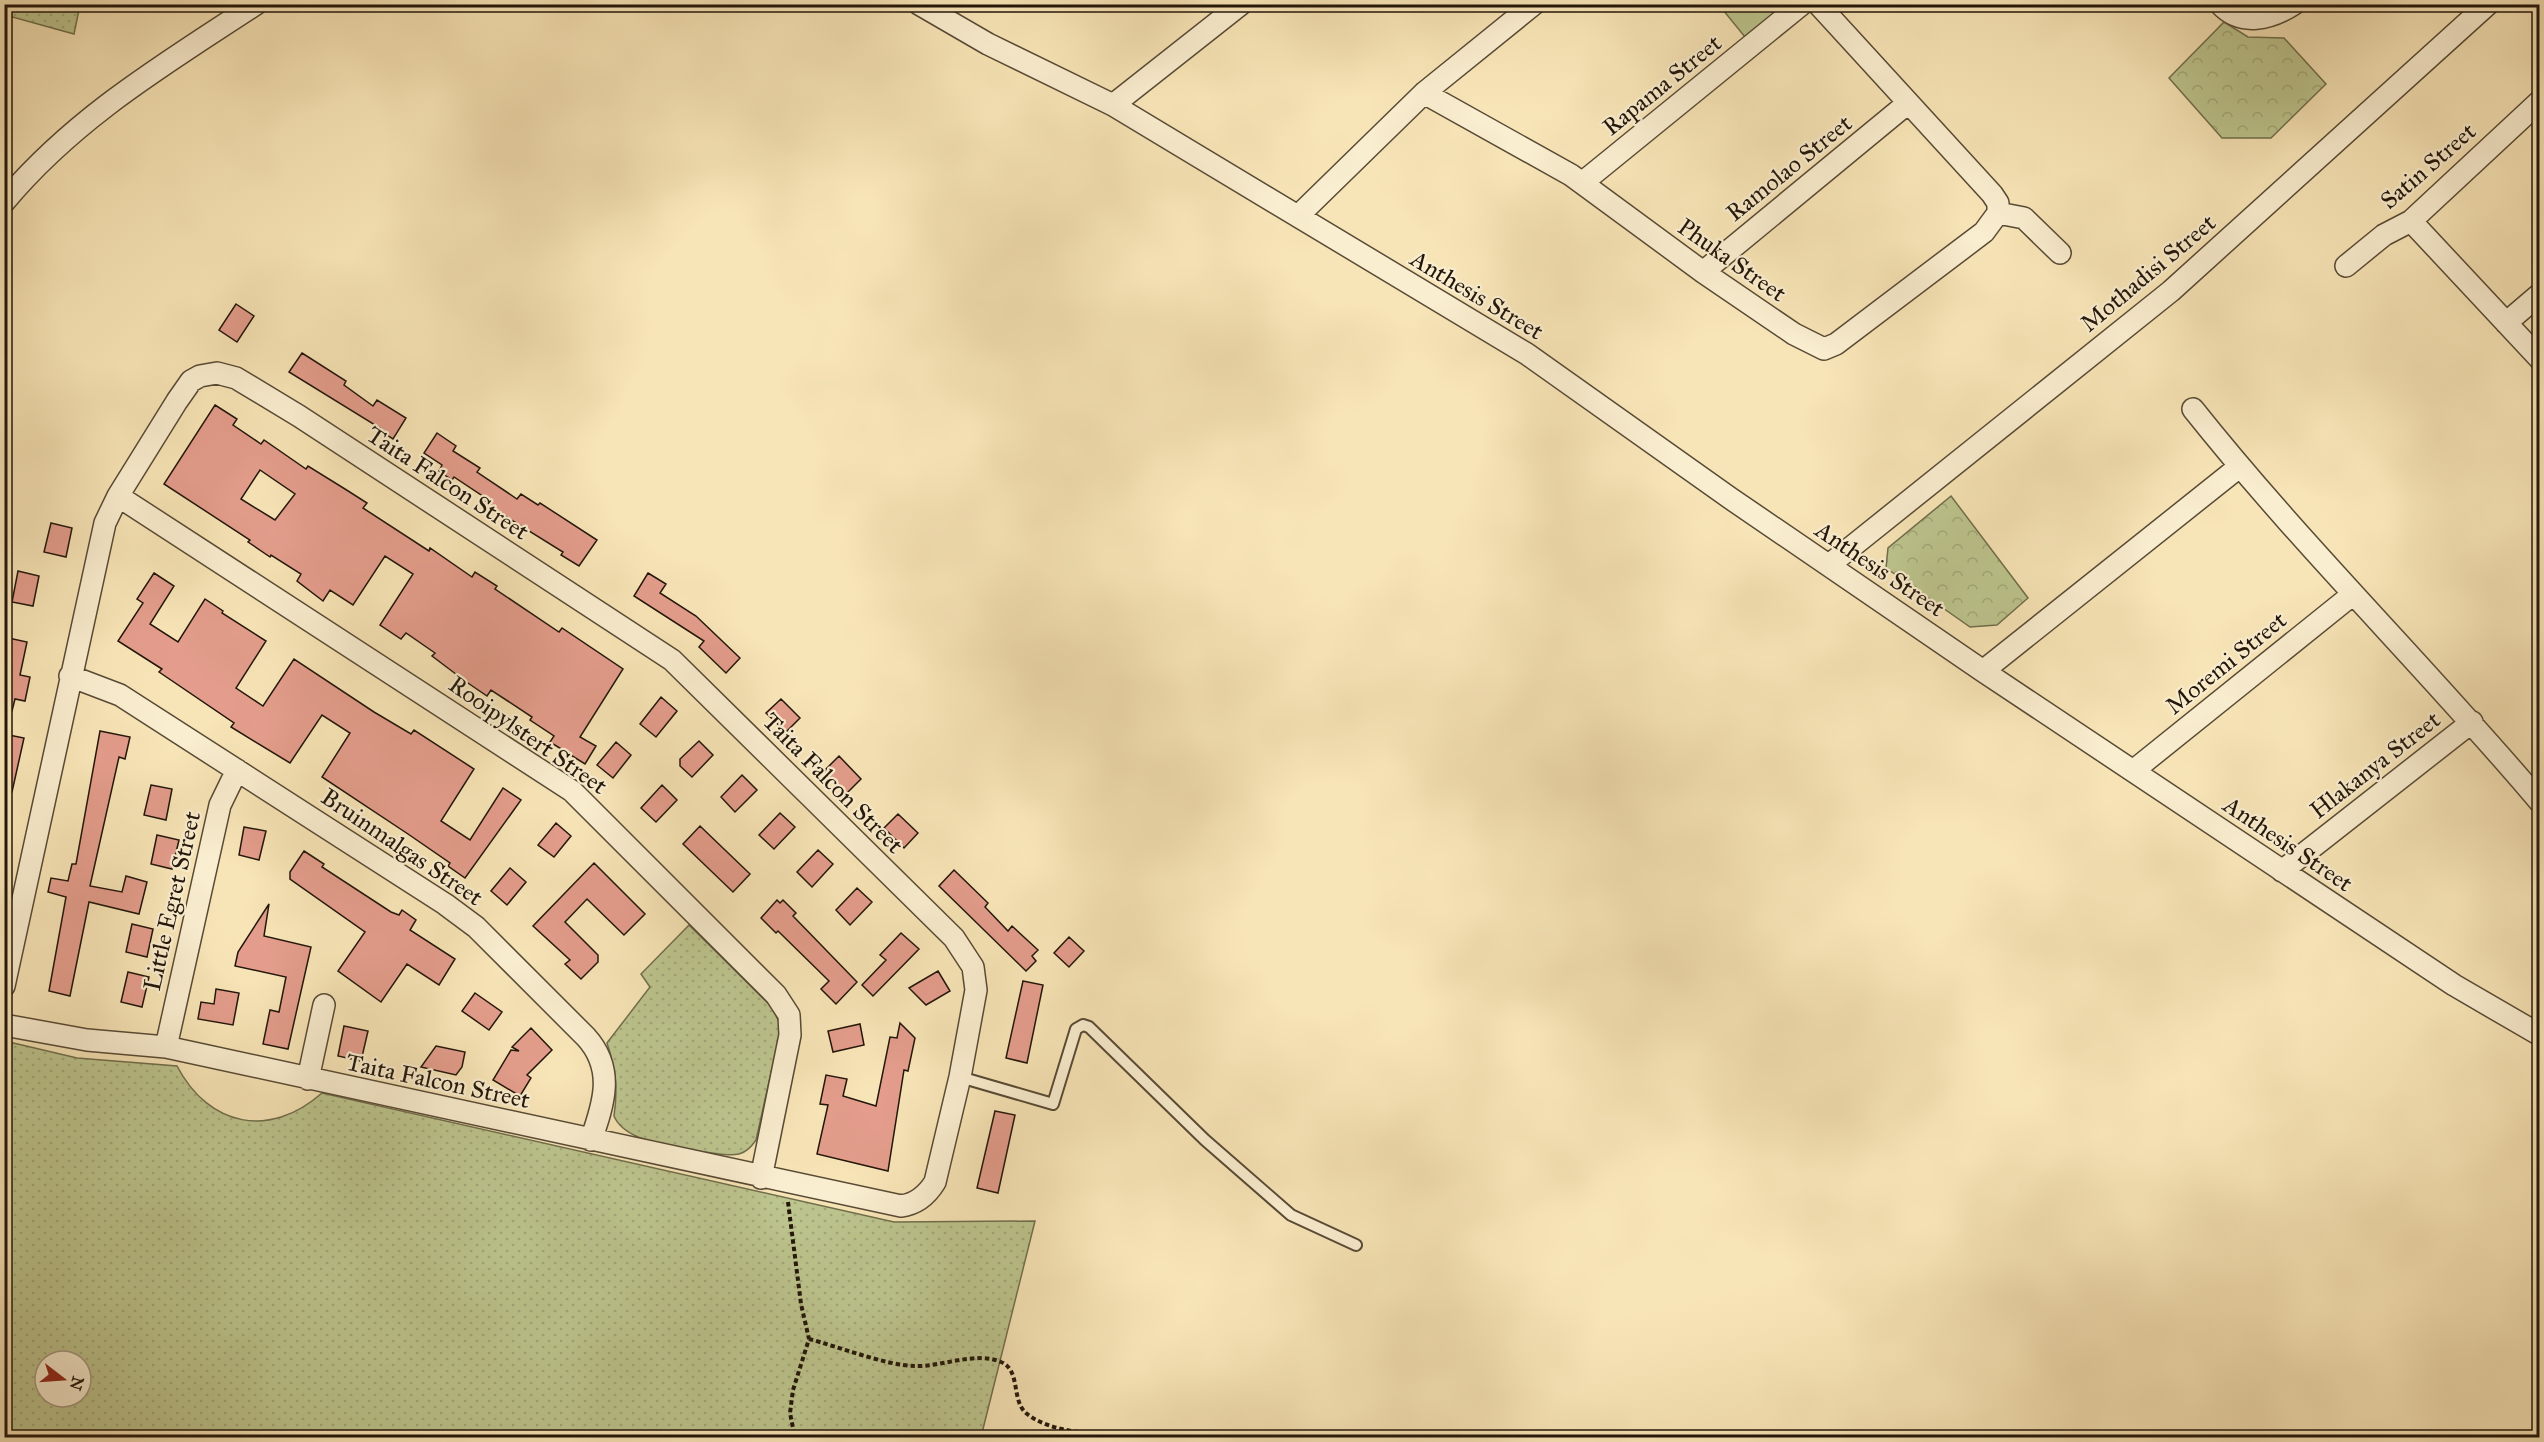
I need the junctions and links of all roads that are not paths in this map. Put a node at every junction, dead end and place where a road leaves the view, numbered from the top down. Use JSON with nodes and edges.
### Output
{"nodes":[{"id":1,"x":256,"y":4,"type":"edge"},
{"id":2,"x":919,"y":4,"type":"edge"},
{"id":3,"x":1241,"y":4,"type":"edge"},
{"id":4,"x":1534,"y":4,"type":"edge"},
{"id":5,"x":1802,"y":4,"type":"edge"},
{"id":6,"x":1818,"y":4,"type":"edge"},
{"id":7,"x":2220,"y":4,"type":"edge"},
{"id":8,"x":2294,"y":4,"type":"edge"},
{"id":9,"x":2488,"y":4,"type":"edge"},
{"id":10,"x":1424,"y":93,"type":"junction"},
{"id":11,"x":2540,"y":101,"type":"edge"},
{"id":12,"x":1908,"y":103,"type":"junction"},
{"id":13,"x":1113,"y":105,"type":"junction"},
{"id":14,"x":1582,"y":183,"type":"junction"},
{"id":15,"x":4,"y":202,"type":"edge"},
{"id":16,"x":1998,"y":213,"type":"junction"},
{"id":17,"x":1298,"y":216,"type":"junction"},
{"id":18,"x":2411,"y":220,"type":"junction"},
{"id":19,"x":2060,"y":253,"type":"dead end"},
{"id":20,"x":2346,"y":266,"type":"dead end"},
{"id":21,"x":1703,"y":272,"type":"junction"},
{"id":22,"x":2540,"y":294,"type":"edge"},
{"id":23,"x":2506,"y":323,"type":"junction"},
{"id":24,"x":2540,"y":360,"type":"edge"},
{"id":25,"x":2193,"y":409,"type":"dead end"},
{"id":26,"x":2239,"y":467,"type":"junction"},
{"id":27,"x":118,"y":496,"type":"junction"},
{"id":28,"x":1829,"y":565,"type":"junction"},
{"id":29,"x":2352,"y":595,"type":"junction"},
{"id":30,"x":1983,"y":671,"type":"junction"},
{"id":31,"x":70,"y":676,"type":"junction"},
{"id":32,"x":2472,"y":722,"type":"junction"},
{"id":33,"x":237,"y":770,"type":"junction"},
{"id":34,"x":2133,"y":771,"type":"junction"},
{"id":35,"x":2540,"y":802,"type":"edge"},
{"id":36,"x":2282,"y":871,"type":"junction"},
{"id":37,"x":4,"y":986,"type":"edge"},
{"id":38,"x":324,"y":1005,"type":"dead end"},
{"id":39,"x":4,"y":1025,"type":"edge"},
{"id":40,"x":2540,"y":1035,"type":"edge"},
{"id":41,"x":166,"y":1047,"type":"junction"},
{"id":42,"x":960,"y":1077,"type":"junction"},
{"id":43,"x":308,"y":1079,"type":"junction"},
{"id":44,"x":591,"y":1140,"type":"junction"},
{"id":45,"x":761,"y":1178,"type":"junction"},
{"id":46,"x":1356,"y":1245,"type":"dead end"}],
"edges":[{"from":1,"to":15,"type":"street"},
{"from":2,"to":13,"type":"street","name":"Anthesis Street"},
{"from":3,"to":13,"type":"street"},
{"from":4,"to":10,"type":"street"},
{"from":5,"to":14,"type":"street","name":"Rapama Street"},
{"from":6,"to":12,"type":"street"},
{"from":7,"to":8,"type":"street"},
{"from":9,"to":28,"type":"street","name":"Mothadisi Street"},
{"from":10,"to":14,"type":"street","name":"Phuka Street"},
{"from":10,"to":17,"type":"street"},
{"from":11,"to":18,"type":"street","name":"Satin Street"},
{"from":12,"to":16,"type":"street"},
{"from":12,"to":21,"type":"street","name":"Ramolao Street"},
{"from":13,"to":17,"type":"street","name":"Anthesis Street"},
{"from":14,"to":21,"type":"street","name":"Phuka Street"},
{"from":16,"to":19,"type":"street"},
{"from":16,"to":21,"type":"street","name":"Phuka Street"},
{"from":17,"to":28,"type":"street","name":"Anthesis Street"},
{"from":18,"to":20,"type":"street","name":"Satin Street"},
{"from":18,"to":23,"type":"street"},
{"from":22,"to":23,"type":"street"},
{"from":23,"to":24,"type":"street"},
{"from":25,"to":26,"type":"street"},
{"from":26,"to":29,"type":"street"},
{"from":26,"to":30,"type":"street"},
{"from":27,"to":31,"type":"street","name":"Taita Falcon Street"},
{"from":27,"to":42,"type":"street","name":"Taita Falcon Street"},
{"from":27,"to":45,"type":"street","name":"Rooipylstert Street"},
{"from":28,"to":30,"type":"street","name":"Anthesis Street"},
{"from":29,"to":32,"type":"street"},
{"from":29,"to":34,"type":"street","name":"Moremi Street"},
{"from":30,"to":34,"type":"street","name":"Anthesis Street"},
{"from":31,"to":33,"type":"street","name":"Bruinmalgas Street"},
{"from":31,"to":37,"type":"street","name":"Taita Falcon Street"},
{"from":32,"to":35,"type":"street"},
{"from":32,"to":36,"type":"street","name":"Hlakanya Street"},
{"from":33,"to":41,"type":"street","name":"Little Egret Street"},
{"from":33,"to":44,"type":"street","name":"Bruinmalgas Street"},
{"from":34,"to":36,"type":"street","name":"Anthesis Street"},
{"from":36,"to":40,"type":"street","name":"Anthesis Street"},
{"from":38,"to":43,"type":"street"},
{"from":39,"to":41,"type":"street","name":"Taita Falcon Street"},
{"from":41,"to":43,"type":"street","name":"Taita Falcon Street"},
{"from":42,"to":45,"type":"street","name":"Taita Falcon Street"},
{"from":42,"to":46,"type":"lane"},
{"from":43,"to":44,"type":"street","name":"Taita Falcon Street"},
{"from":44,"to":45,"type":"street","name":"Taita Falcon Street"}]}
